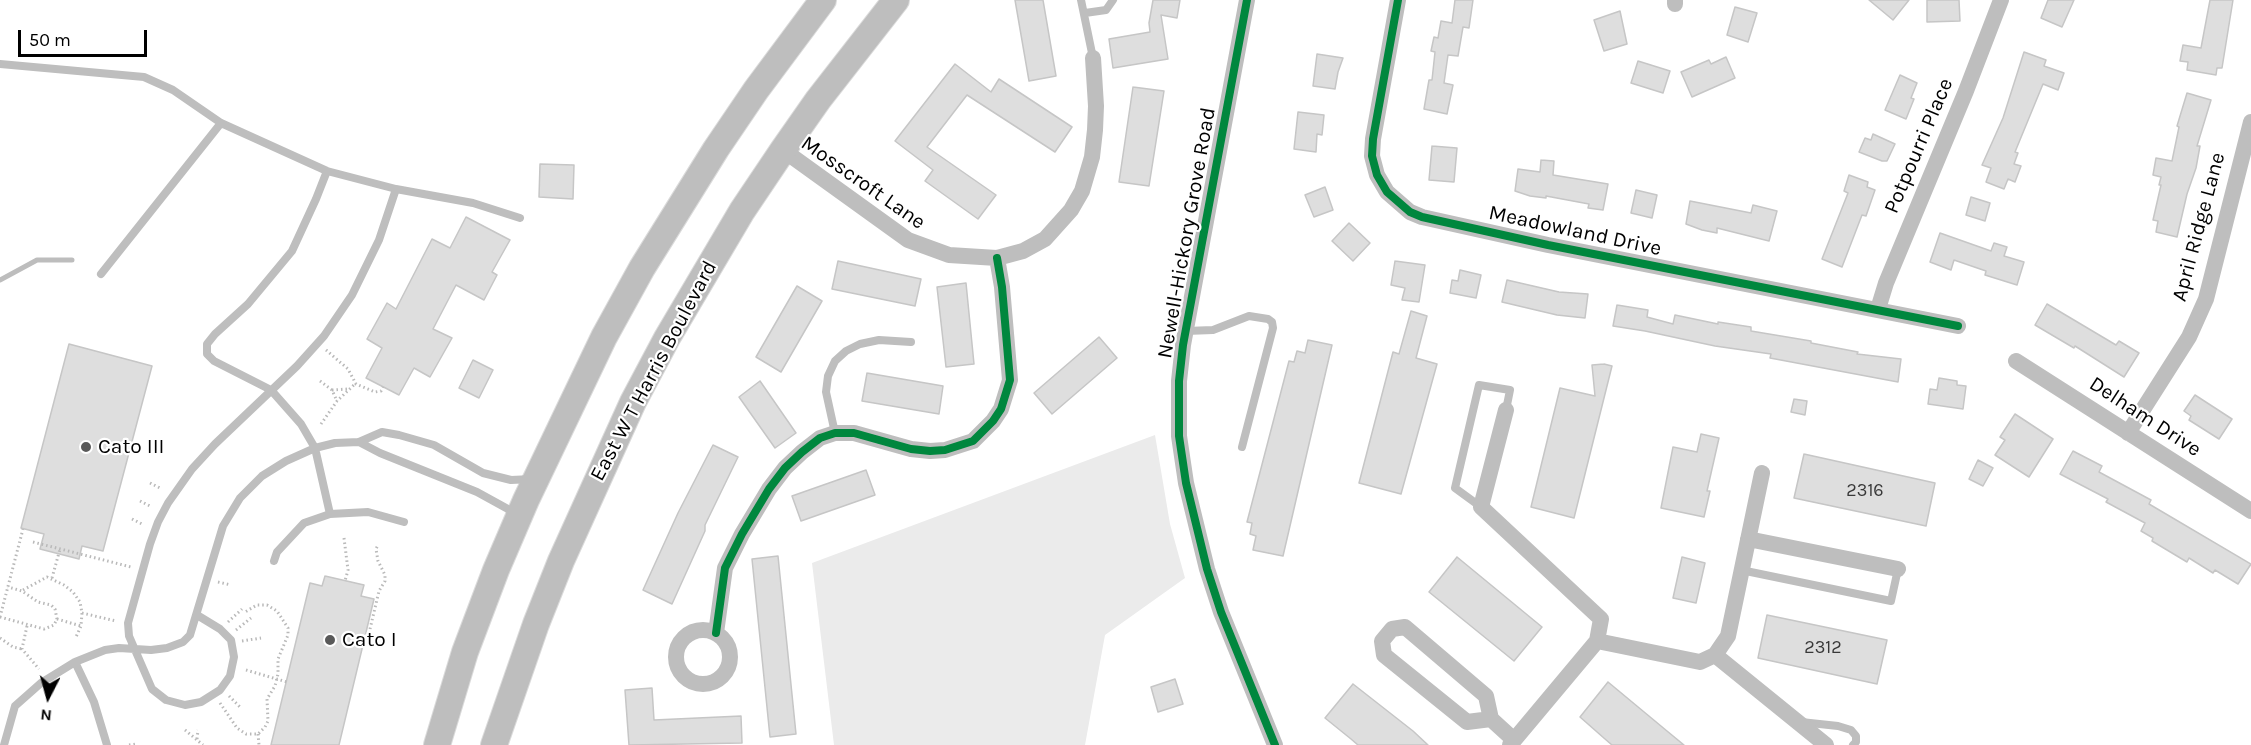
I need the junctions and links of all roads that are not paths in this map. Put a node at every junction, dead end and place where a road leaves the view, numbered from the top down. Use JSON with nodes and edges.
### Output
{"nodes":[{"id":1,"x":823,"y":0,"type":"edge"},
{"id":2,"x":896,"y":0,"type":"edge"},
{"id":3,"x":1081,"y":0,"type":"edge"},
{"id":4,"x":1113,"y":0,"type":"edge"},
{"id":5,"x":1247,"y":0,"type":"edge"},
{"id":6,"x":1398,"y":0,"type":"edge"},
{"id":7,"x":2001,"y":0,"type":"edge"},
{"id":8,"x":1085,"y":13,"type":"junction"},
{"id":9,"x":1093,"y":58,"type":"joint"},
{"id":10,"x":0,"y":64,"type":"edge"},
{"id":11,"x":2251,"y":122,"type":"edge"},
{"id":12,"x":222,"y":123,"type":"junction"},
{"id":13,"x":783,"y":150,"type":"junction"},
{"id":14,"x":327,"y":171,"type":"junction"},
{"id":15,"x":396,"y":189,"type":"junction"},
{"id":16,"x":520,"y":218,"type":"dead end"},
{"id":17,"x":997,"y":258,"type":"junction"},
{"id":18,"x":100,"y":274,"type":"dead end"},
{"id":19,"x":1878,"y":309,"type":"junction"},
{"id":20,"x":1958,"y":326,"type":"dead end"},
{"id":21,"x":1186,"y":331,"type":"junction"},
{"id":22,"x":911,"y":342,"type":"dead end"},
{"id":23,"x":2016,"y":361,"type":"dead end"},
{"id":24,"x":270,"y":390,"type":"junction"},
{"id":25,"x":1506,"y":410,"type":"joint"},
{"id":26,"x":835,"y":433,"type":"junction"},
{"id":27,"x":2128,"y":433,"type":"junction"},
{"id":28,"x":360,"y":442,"type":"junction"},
{"id":29,"x":1242,"y":447,"type":"dead end"},
{"id":30,"x":315,"y":448,"type":"junction"},
{"id":31,"x":1761,"y":473,"type":"dead end"},
{"id":32,"x":536,"y":478,"type":"junction"},
{"id":33,"x":1481,"y":507,"type":"junction"},
{"id":34,"x":2251,"y":511,"type":"edge"},
{"id":35,"x":330,"y":514,"type":"junction"},
{"id":36,"x":519,"y":515,"type":"junction"},
{"id":37,"x":404,"y":522,"type":"dead end"},
{"id":38,"x":1748,"y":538,"type":"junction"},
{"id":39,"x":274,"y":561,"type":"dead end"},
{"id":40,"x":1898,"y":569,"type":"joint"},
{"id":41,"x":1741,"y":570,"type":"junction"},
{"id":42,"x":197,"y":615,"type":"junction"},
{"id":43,"x":716,"y":633,"type":"dead end"},
{"id":44,"x":1597,"y":641,"type":"junction"},
{"id":45,"x":136,"y":650,"type":"junction"},
{"id":46,"x":1715,"y":655,"type":"junction"},
{"id":47,"x":75,"y":662,"type":"junction"},
{"id":48,"x":1491,"y":719,"type":"junction"},
{"id":49,"x":1797,"y":722,"type":"junction"},
{"id":50,"x":1512,"y":743,"type":"edge"},
{"id":51,"x":4,"y":745,"type":"edge"},
{"id":52,"x":107,"y":745,"type":"edge"},
{"id":53,"x":437,"y":745,"type":"edge"},
{"id":54,"x":494,"y":745,"type":"edge"},
{"id":55,"x":1275,"y":745,"type":"edge"},
{"id":56,"x":1826,"y":745,"type":"edge"},
{"id":57,"x":1853,"y":745,"type":"edge"}],
"edges":[{"from":1,"to":32,"type":"main road"},
{"from":2,"to":13,"type":"main road","name":"East W T Harris Boulevard"},
{"from":3,"to":8,"type":"lane"},
{"from":4,"to":8,"type":"lane"},
{"from":5,"to":21,"type":"street","name":"Newell-Hickory Grove Road"},
{"from":6,"to":19,"type":"street","name":"Meadowland Drive"},
{"from":7,"to":19,"type":"street","name":"Potpourri Place"},
{"from":8,"to":9,"type":"lane"},
{"from":9,"to":17,"type":"street","name":"Mosscroft Lane"},
{"from":10,"to":12,"type":"lane"},
{"from":11,"to":27,"type":"street","name":"April Ridge Lane"},
{"from":12,"to":14,"type":"lane"},
{"from":12,"to":18,"type":"lane"},
{"from":13,"to":17,"type":"street","name":"Mosscroft Lane"},
{"from":13,"to":54,"type":"main road","name":"East W T Harris Boulevard"},
{"from":14,"to":15,"type":"lane"},
{"from":14,"to":24,"type":"lane"},
{"from":15,"to":16,"type":"lane"},
{"from":15,"to":24,"type":"lane"},
{"from":17,"to":26,"type":"street"},
{"from":19,"to":20,"type":"street","name":"Meadowland Drive"},
{"from":21,"to":29,"type":"lane"},
{"from":21,"to":55,"type":"street","name":"Newell-Hickory Grove Road"},
{"from":22,"to":26,"type":"lane"},
{"from":23,"to":27,"type":"street","name":"Delham Drive"},
{"from":24,"to":30,"type":"lane"},
{"from":24,"to":45,"type":"lane"},
{"from":25,"to":33,"type":"street"},
{"from":25,"to":33,"type":"lane"},
{"from":26,"to":43,"type":"street"},
{"from":27,"to":34,"type":"street","name":"Delham Drive"},
{"from":28,"to":30,"type":"lane"},
{"from":28,"to":32,"type":"lane"},
{"from":28,"to":36,"type":"lane"},
{"from":30,"to":35,"type":"lane"},
{"from":30,"to":42,"type":"lane"},
{"from":31,"to":38,"type":"street"},
{"from":32,"to":36,"type":"main road"},
{"from":33,"to":44,"type":"street"},
{"from":35,"to":37,"type":"lane"},
{"from":35,"to":39,"type":"lane"},
{"from":36,"to":53,"type":"main road"},
{"from":38,"to":40,"type":"street"},
{"from":38,"to":41,"type":"street"},
{"from":40,"to":41,"type":"lane"},
{"from":41,"to":46,"type":"street"},
{"from":42,"to":45,"type":"lane"},
{"from":42,"to":45,"type":"lane"},
{"from":44,"to":46,"type":"street"},
{"from":44,"to":50,"type":"street"},
{"from":45,"to":47,"type":"lane"},
{"from":46,"to":49,"type":"street"},
{"from":47,"to":51,"type":"lane"},
{"from":47,"to":52,"type":"lane"},
{"from":48,"to":48,"type":"street"},
{"from":48,"to":50,"type":"street"},
{"from":49,"to":56,"type":"street"},
{"from":49,"to":57,"type":"lane"}]}
